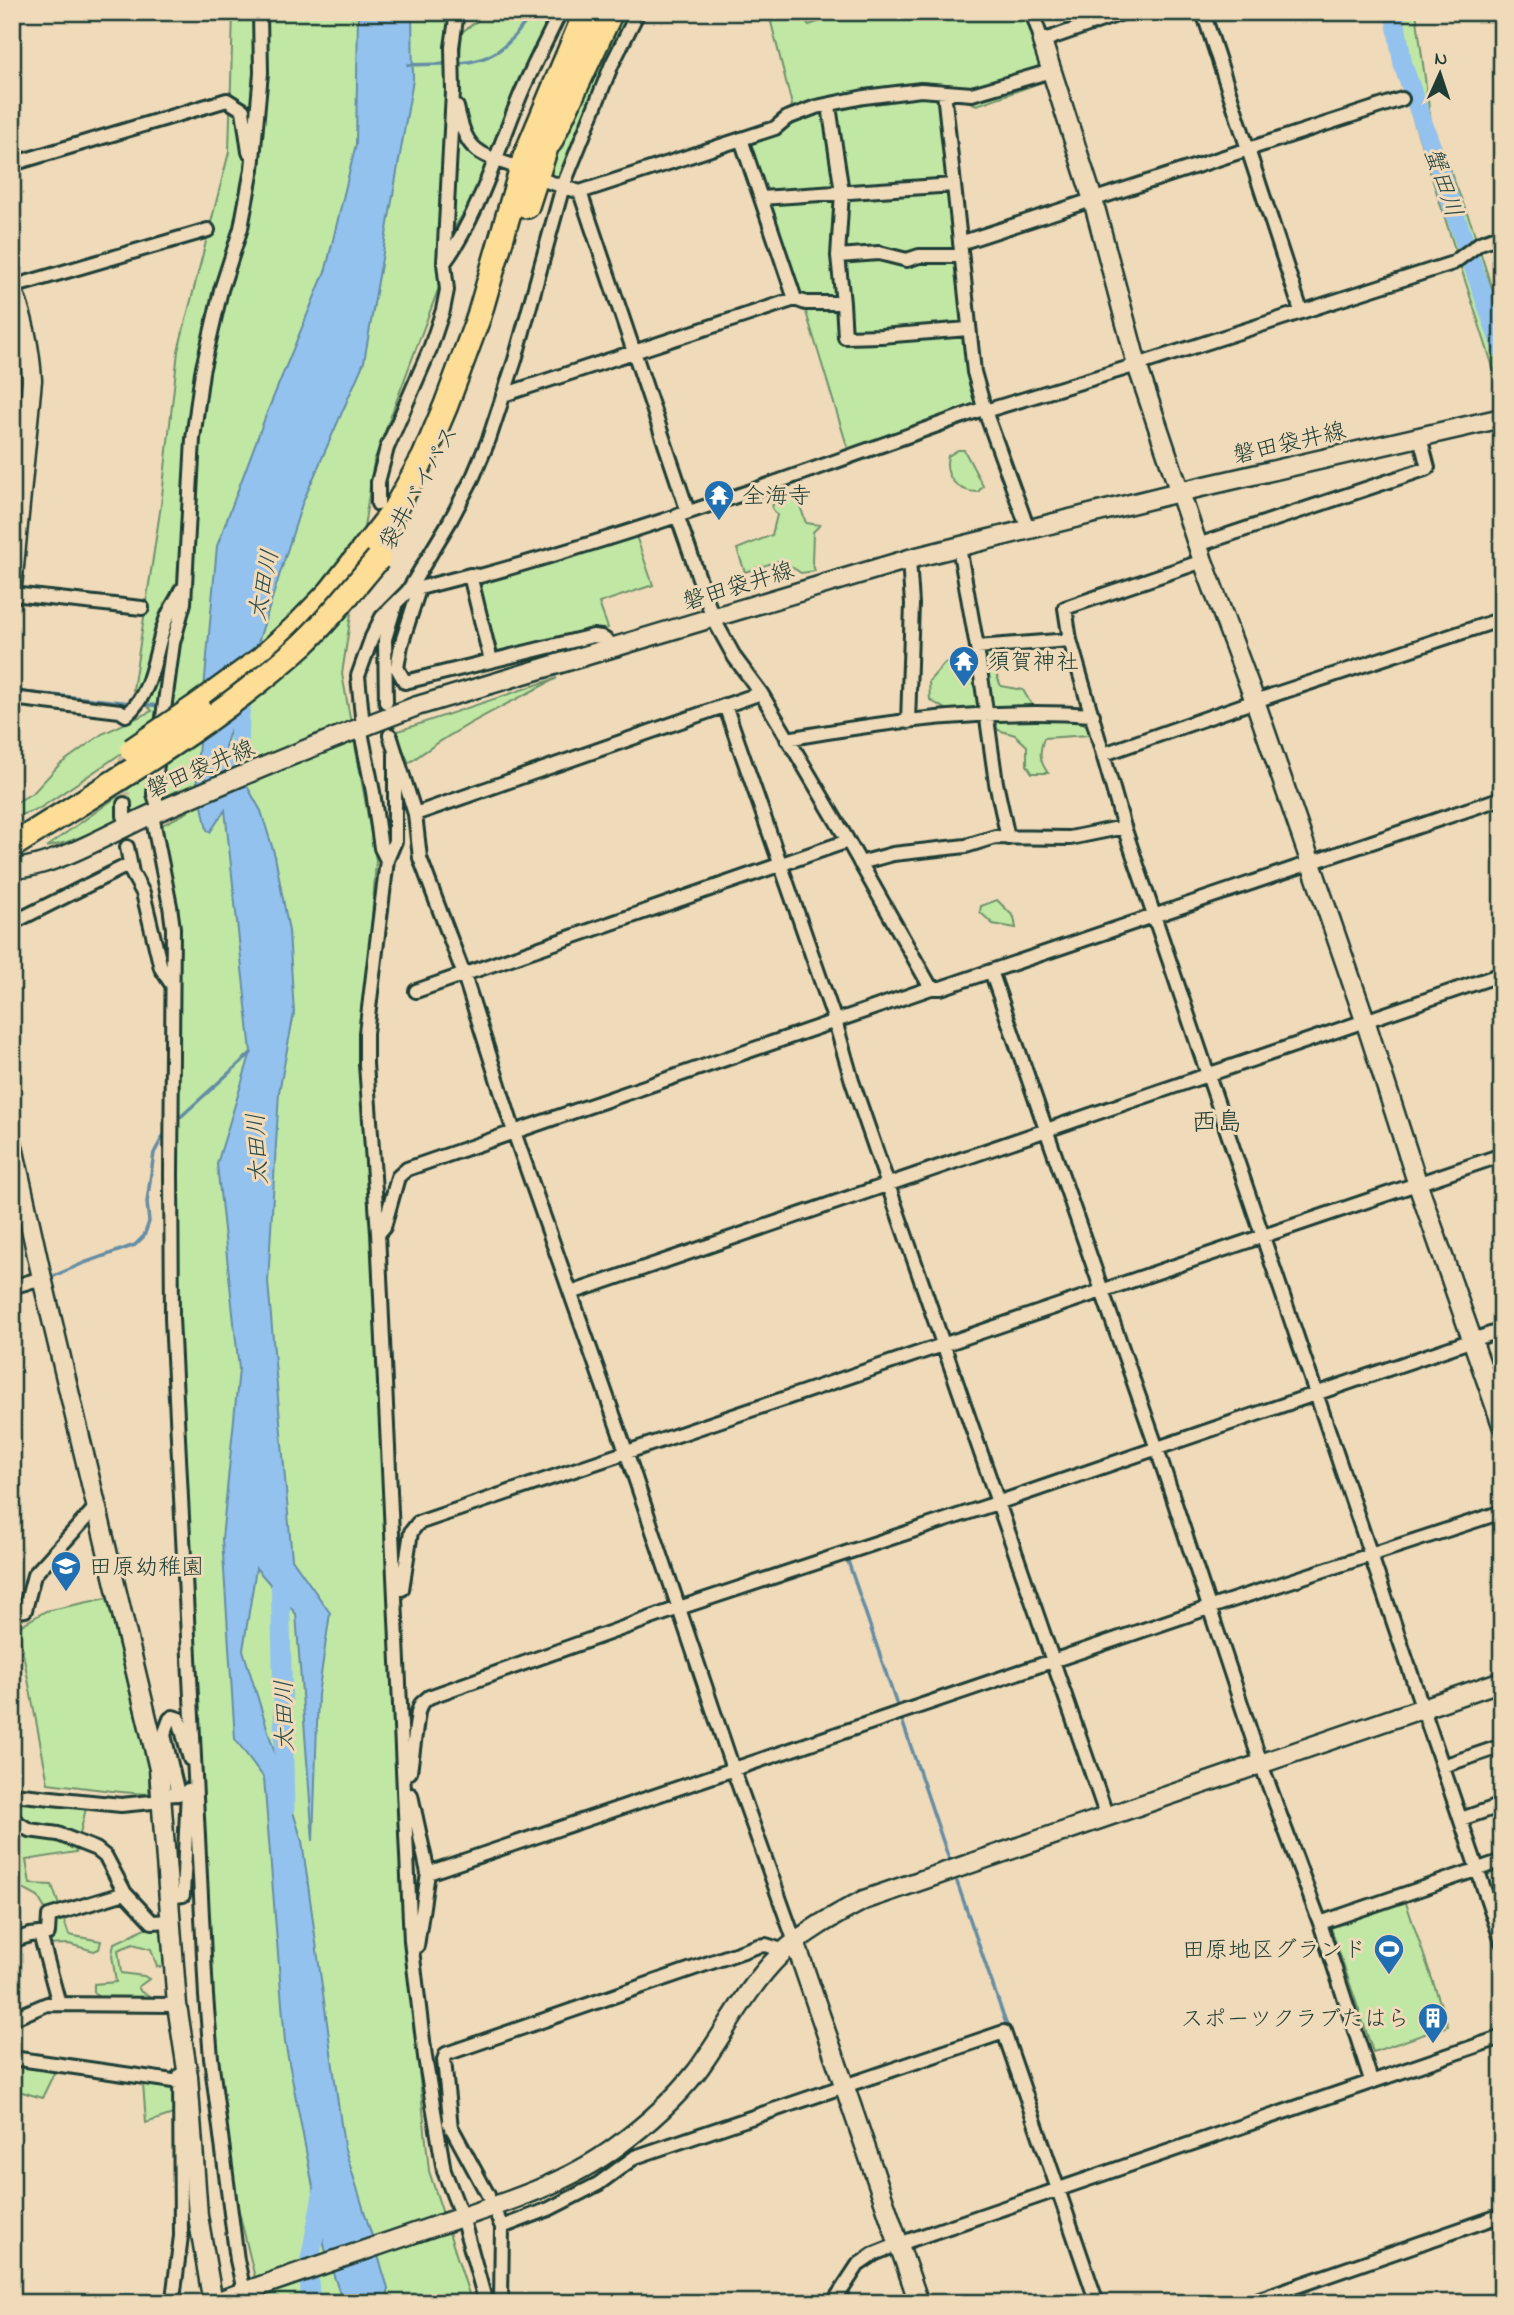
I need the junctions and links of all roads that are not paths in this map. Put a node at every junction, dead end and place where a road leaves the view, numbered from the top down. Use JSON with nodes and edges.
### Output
{"nodes":[{"id":1,"x":260,"y":12,"type":"edge"},
{"id":2,"x":457,"y":12,"type":"edge"},
{"id":3,"x":559,"y":12,"type":"edge"},
{"id":4,"x":586,"y":12,"type":"edge"},
{"id":5,"x":598,"y":12,"type":"edge"},
{"id":6,"x":611,"y":12,"type":"edge"},
{"id":7,"x":638,"y":12,"type":"edge"},
{"id":8,"x":1032,"y":12,"type":"edge"},
{"id":9,"x":1125,"y":12,"type":"edge"},
{"id":10,"x":1203,"y":12,"type":"edge"},
{"id":11,"x":1042,"y":41,"type":"junction"},
{"id":12,"x":1051,"y":71,"type":"junction"},
{"id":13,"x":453,"y":92,"type":"junction"},
{"id":14,"x":944,"y":92,"type":"junction"},
{"id":15,"x":1402,"y":99,"type":"dead end"},
{"id":16,"x":828,"y":106,"type":"junction"},
{"id":17,"x":741,"y":139,"type":"junction"},
{"id":18,"x":1248,"y":147,"type":"junction"},
{"id":19,"x":495,"y":160,"type":"junction"},
{"id":20,"x":12,"y":163,"type":"edge"},
{"id":21,"x":514,"y":166,"type":"dead end"},
{"id":22,"x":252,"y":169,"type":"junction"},
{"id":23,"x":542,"y":171,"type":"junction"},
{"id":24,"x":954,"y":185,"type":"junction"},
{"id":25,"x":563,"y":186,"type":"junction"},
{"id":26,"x":580,"y":192,"type":"junction"},
{"id":27,"x":842,"y":192,"type":"junction"},
{"id":28,"x":761,"y":198,"type":"junction"},
{"id":29,"x":1093,"y":200,"type":"junction"},
{"id":30,"x":208,"y":230,"type":"dead end"},
{"id":31,"x":1502,"y":235,"type":"edge"},
{"id":32,"x":961,"y":250,"type":"junction"},
{"id":33,"x":838,"y":256,"type":"junction"},
{"id":34,"x":444,"y":263,"type":"junction"},
{"id":35,"x":12,"y":288,"type":"edge"},
{"id":36,"x":795,"y":299,"type":"junction"},
{"id":37,"x":843,"y":303,"type":"junction"},
{"id":38,"x":1301,"y":312,"type":"junction"},
{"id":39,"x":968,"y":329,"type":"junction"},
{"id":40,"x":633,"y":352,"type":"junction"},
{"id":41,"x":1137,"y":365,"type":"junction"},
{"id":42,"x":503,"y":395,"type":"junction"},
{"id":43,"x":985,"y":410,"type":"junction"},
{"id":44,"x":1502,"y":418,"type":"edge"},
{"id":45,"x":21,"y":423,"type":"edge"},
{"id":46,"x":1420,"y":437,"type":"junction"},
{"id":47,"x":1180,"y":492,"type":"junction"},
{"id":48,"x":378,"y":504,"type":"dead end"},
{"id":49,"x":682,"y":514,"type":"junction"},
{"id":50,"x":1028,"y":529,"type":"junction"},
{"id":51,"x":959,"y":547,"type":"junction"},
{"id":52,"x":1200,"y":553,"type":"junction"},
{"id":53,"x":371,"y":554,"type":"junction"},
{"id":54,"x":909,"y":559,"type":"junction"},
{"id":55,"x":185,"y":571,"type":"junction"},
{"id":56,"x":470,"y":575,"type":"junction"},
{"id":57,"x":12,"y":587,"type":"edge"},
{"id":58,"x":413,"y":590,"type":"junction"},
{"id":59,"x":12,"y":594,"type":"edge"},
{"id":60,"x":395,"y":605,"type":"junction"},
{"id":61,"x":142,"y":608,"type":"dead end"},
{"id":62,"x":713,"y":618,"type":"junction"},
{"id":63,"x":1502,"y":619,"type":"edge"},
{"id":64,"x":1070,"y":640,"type":"junction"},
{"id":65,"x":616,"y":647,"type":"junction"},
{"id":66,"x":977,"y":647,"type":"junction"},
{"id":67,"x":491,"y":661,"type":"junction"},
{"id":68,"x":761,"y":694,"type":"junction"},
{"id":69,"x":12,"y":698,"type":"edge"},
{"id":70,"x":1255,"y":701,"type":"junction"},
{"id":71,"x":386,"y":702,"type":"dead end"},
{"id":72,"x":725,"y":705,"type":"junction"},
{"id":73,"x":987,"y":714,"type":"junction"},
{"id":74,"x":1093,"y":715,"type":"junction"},
{"id":75,"x":908,"y":722,"type":"junction"},
{"id":76,"x":358,"y":728,"type":"junction"},
{"id":77,"x":390,"y":735,"type":"dead end"},
{"id":78,"x":787,"y":738,"type":"junction"},
{"id":79,"x":395,"y":753,"type":"junction"},
{"id":80,"x":1104,"y":754,"type":"junction"},
{"id":81,"x":152,"y":756,"type":"junction"},
{"id":82,"x":1502,"y":798,"type":"edge"},
{"id":83,"x":160,"y":812,"type":"junction"},
{"id":84,"x":415,"y":814,"type":"junction"},
{"id":85,"x":1124,"y":827,"type":"junction"},
{"id":86,"x":12,"y":829,"type":"edge"},
{"id":87,"x":1009,"y":838,"type":"junction"},
{"id":88,"x":848,"y":841,"type":"junction"},
{"id":89,"x":12,"y":846,"type":"edge"},
{"id":90,"x":127,"y":847,"type":"dead end"},
{"id":91,"x":387,"y":860,"type":"junction"},
{"id":92,"x":12,"y":862,"type":"edge"},
{"id":93,"x":860,"y":863,"type":"junction"},
{"id":94,"x":1310,"y":863,"type":"junction"},
{"id":95,"x":130,"y":864,"type":"junction"},
{"id":96,"x":781,"y":865,"type":"junction"},
{"id":97,"x":12,"y":869,"type":"edge"},
{"id":98,"x":1155,"y":915,"type":"junction"},
{"id":99,"x":12,"y":923,"type":"edge"},
{"id":100,"x":991,"y":971,"type":"junction"},
{"id":101,"x":1502,"y":974,"type":"edge"},
{"id":102,"x":464,"y":975,"type":"junction"},
{"id":103,"x":173,"y":986,"type":"junction"},
{"id":104,"x":932,"y":988,"type":"junction"},
{"id":105,"x":416,"y":991,"type":"dead end"},
{"id":106,"x":1365,"y":1020,"type":"junction"},
{"id":107,"x":835,"y":1021,"type":"junction"},
{"id":108,"x":1209,"y":1073,"type":"junction"},
{"id":109,"x":1045,"y":1130,"type":"junction"},
{"id":110,"x":514,"y":1132,"type":"junction"},
{"id":111,"x":12,"y":1142,"type":"edge"},
{"id":112,"x":1502,"y":1156,"type":"edge"},
{"id":113,"x":890,"y":1185,"type":"junction"},
{"id":114,"x":1418,"y":1185,"type":"junction"},
{"id":115,"x":378,"y":1233,"type":"junction"},
{"id":116,"x":1263,"y":1237,"type":"junction"},
{"id":117,"x":42,"y":1278,"type":"junction"},
{"id":118,"x":12,"y":1287,"type":"edge"},
{"id":119,"x":1101,"y":1291,"type":"junction"},
{"id":120,"x":570,"y":1293,"type":"junction"},
{"id":121,"x":1502,"y":1330,"type":"edge"},
{"id":122,"x":1472,"y":1340,"type":"junction"},
{"id":123,"x":942,"y":1345,"type":"junction"},
{"id":124,"x":1317,"y":1392,"type":"junction"},
{"id":125,"x":1502,"y":1425,"type":"edge"},
{"id":126,"x":1157,"y":1449,"type":"junction"},
{"id":127,"x":627,"y":1454,"type":"junction"},
{"id":128,"x":997,"y":1503,"type":"junction"},
{"id":129,"x":96,"y":1507,"type":"junction"},
{"id":130,"x":1502,"y":1511,"type":"edge"},
{"id":131,"x":1370,"y":1554,"type":"junction"},
{"id":132,"x":679,"y":1608,"type":"junction"},
{"id":133,"x":1211,"y":1608,"type":"junction"},
{"id":134,"x":397,"y":1611,"type":"junction"},
{"id":135,"x":12,"y":1612,"type":"edge"},
{"id":136,"x":1053,"y":1662,"type":"junction"},
{"id":137,"x":1502,"y":1681,"type":"edge"},
{"id":138,"x":1424,"y":1708,"type":"junction"},
{"id":139,"x":1502,"y":1746,"type":"edge"},
{"id":140,"x":193,"y":1764,"type":"junction"},
{"id":141,"x":1261,"y":1764,"type":"junction"},
{"id":142,"x":1443,"y":1766,"type":"junction"},
{"id":143,"x":733,"y":1769,"type":"junction"},
{"id":144,"x":405,"y":1783,"type":"junction"},
{"id":145,"x":12,"y":1794,"type":"edge"},
{"id":146,"x":162,"y":1798,"type":"junction"},
{"id":147,"x":1502,"y":1805,"type":"edge"},
{"id":148,"x":1107,"y":1817,"type":"junction"},
{"id":149,"x":12,"y":1819,"type":"edge"},
{"id":150,"x":1461,"y":1819,"type":"junction"},
{"id":151,"x":1502,"y":1861,"type":"edge"},
{"id":152,"x":1477,"y":1870,"type":"junction"},
{"id":153,"x":428,"y":1873,"type":"junction"},
{"id":154,"x":125,"y":1893,"type":"junction"},
{"id":155,"x":169,"y":1897,"type":"junction"},
{"id":156,"x":171,"y":1921,"type":"junction"},
{"id":157,"x":1320,"y":1923,"type":"junction"},
{"id":158,"x":40,"y":1934,"type":"junction"},
{"id":159,"x":12,"y":1941,"type":"edge"},
{"id":160,"x":1502,"y":1942,"type":"edge"},
{"id":161,"x":790,"y":1946,"type":"junction"},
{"id":162,"x":413,"y":1956,"type":"junction"},
{"id":163,"x":59,"y":2004,"type":"junction"},
{"id":164,"x":177,"y":2005,"type":"junction"},
{"id":165,"x":12,"y":2019,"type":"edge"},
{"id":166,"x":1502,"y":2036,"type":"edge"},
{"id":167,"x":185,"y":2057,"type":"junction"},
{"id":168,"x":425,"y":2057,"type":"junction"},
{"id":169,"x":12,"y":2058,"type":"edge"},
{"id":170,"x":1371,"y":2080,"type":"junction"},
{"id":171,"x":180,"y":2082,"type":"junction"},
{"id":172,"x":844,"y":2085,"type":"junction"},
{"id":173,"x":452,"y":2128,"type":"junction"},
{"id":174,"x":1061,"y":2189,"type":"junction"},
{"id":175,"x":488,"y":2195,"type":"dead end"},
{"id":176,"x":1502,"y":2215,"type":"edge"},
{"id":177,"x":455,"y":2220,"type":"junction"},
{"id":178,"x":899,"y":2244,"type":"junction"},
{"id":179,"x":251,"y":2293,"type":"edge"},
{"id":180,"x":173,"y":2299,"type":"dead end"},
{"id":181,"x":486,"y":2303,"type":"edge"},
{"id":182,"x":501,"y":2303,"type":"edge"},
{"id":183,"x":833,"y":2303,"type":"edge"},
{"id":184,"x":919,"y":2303,"type":"edge"},
{"id":185,"x":1097,"y":2303,"type":"edge"},
{"id":186,"x":1248,"y":2303,"type":"edge"}],
"edges":[{"from":1,"to":22,"type":"street"},
{"from":2,"to":13,"type":"street"},
{"from":3,"to":19,"type":"street"},
{"from":4,"to":53,"type":"highway","name":"袋井バイパス"},
{"from":5,"to":23,"type":"highway","name":"袋井バイパス"},
{"from":6,"to":23,"type":"highway"},
{"from":7,"to":25,"type":"street"},
{"from":8,"to":11,"type":"street"},
{"from":9,"to":11,"type":"street"},
{"from":10,"to":18,"type":"street"},
{"from":11,"to":12,"type":"street"},
{"from":12,"to":14,"type":"street"},
{"from":12,"to":29,"type":"street"},
{"from":13,"to":19,"type":"street"},
{"from":13,"to":34,"type":"street"},
{"from":14,"to":16,"type":"street"},
{"from":14,"to":24,"type":"street"},
{"from":15,"to":18,"type":"street"},
{"from":16,"to":17,"type":"street"},
{"from":16,"to":27,"type":"street"},
{"from":17,"to":26,"type":"street"},
{"from":17,"to":28,"type":"street"},
{"from":18,"to":29,"type":"street"},
{"from":18,"to":38,"type":"street"},
{"from":19,"to":21,"type":"street"},
{"from":19,"to":34,"type":"street"},
{"from":20,"to":22,"type":"street"},
{"from":22,"to":55,"type":"street"},
{"from":23,"to":25,"type":"street"},
{"from":23,"to":53,"type":"highway","name":"袋井バイパス"},
{"from":24,"to":27,"type":"street"},
{"from":24,"to":32,"type":"street"},
{"from":25,"to":26,"type":"street"},
{"from":25,"to":42,"type":"street"},
{"from":26,"to":40,"type":"street"},
{"from":27,"to":28,"type":"street"},
{"from":27,"to":33,"type":"street"},
{"from":28,"to":36,"type":"street"},
{"from":29,"to":32,"type":"street"},
{"from":29,"to":41,"type":"street"},
{"from":30,"to":35,"type":"street"},
{"from":31,"to":38,"type":"street"},
{"from":32,"to":33,"type":"street"},
{"from":32,"to":39,"type":"street"},
{"from":33,"to":37,"type":"street"},
{"from":34,"to":48,"type":"street"},
{"from":35,"to":45,"type":"street"},
{"from":36,"to":37,"type":"street"},
{"from":36,"to":40,"type":"street"},
{"from":37,"to":39,"type":"street"},
{"from":38,"to":41,"type":"street"},
{"from":39,"to":43,"type":"street"},
{"from":40,"to":42,"type":"street"},
{"from":40,"to":49,"type":"street"},
{"from":41,"to":43,"type":"street"},
{"from":41,"to":47,"type":"street"},
{"from":42,"to":58,"type":"street"},
{"from":43,"to":49,"type":"street"},
{"from":43,"to":50,"type":"street"},
{"from":44,"to":46,"type":"street","name":"磐田袋井線"},
{"from":45,"to":57,"type":"street"},
{"from":46,"to":47,"type":"street","name":"磐田袋井線"},
{"from":46,"to":52,"type":"street"},
{"from":47,"to":50,"type":"street","name":"磐田袋井線"},
{"from":47,"to":52,"type":"street"},
{"from":49,"to":56,"type":"street"},
{"from":49,"to":62,"type":"street"},
{"from":50,"to":51,"type":"street","name":"磐田袋井線"},
{"from":51,"to":54,"type":"street","name":"磐田袋井線"},
{"from":51,"to":66,"type":"street"},
{"from":52,"to":64,"type":"street"},
{"from":52,"to":70,"type":"street"},
{"from":53,"to":81,"type":"highway","name":"袋井バイパス","bridge":true},
{"from":53,"to":86,"type":"highway","name":"袋井バイパス","bridge":true},
{"from":54,"to":62,"type":"street","name":"磐田袋井線"},
{"from":54,"to":75,"type":"street"},
{"from":55,"to":69,"type":"street"},
{"from":55,"to":83,"type":"street"},
{"from":56,"to":58,"type":"street"},
{"from":56,"to":67,"type":"street"},
{"from":58,"to":60,"type":"street"},
{"from":58,"to":67,"type":"street"},
{"from":59,"to":61,"type":"street"},
{"from":60,"to":71,"type":"street"},
{"from":60,"to":76,"type":"street"},
{"from":62,"to":65,"type":"street","name":"磐田袋井線"},
{"from":62,"to":68,"type":"street"},
{"from":63,"to":70,"type":"street"},
{"from":64,"to":66,"type":"street"},
{"from":64,"to":74,"type":"street"},
{"from":65,"to":67,"type":"street"},
{"from":65,"to":76,"type":"street","name":"磐田袋井線"},
{"from":66,"to":73,"type":"street"},
{"from":68,"to":72,"type":"street"},
{"from":68,"to":78,"type":"street"},
{"from":70,"to":80,"type":"street"},
{"from":70,"to":94,"type":"street"},
{"from":72,"to":84,"type":"street"},
{"from":72,"to":96,"type":"street"},
{"from":73,"to":74,"type":"street"},
{"from":73,"to":75,"type":"street"},
{"from":73,"to":87,"type":"street"},
{"from":74,"to":80,"type":"street"},
{"from":75,"to":78,"type":"street"},
{"from":76,"to":83,"type":"street","name":"磐田袋井線"},
{"from":76,"to":91,"type":"street"},
{"from":77,"to":79,"type":"street"},
{"from":78,"to":88,"type":"street"},
{"from":79,"to":84,"type":"street"},
{"from":79,"to":91,"type":"street"},
{"from":80,"to":85,"type":"street"},
{"from":81,"to":89,"type":"highway","name":"袋井バイパス","bridge":true},
{"from":81,"to":92,"type":"highway","bridge":true},
{"from":82,"to":94,"type":"street"},
{"from":83,"to":97,"type":"street","name":"磐田袋井線"},
{"from":83,"to":103,"type":"street"},
{"from":84,"to":102,"type":"street"},
{"from":85,"to":87,"type":"street"},
{"from":85,"to":98,"type":"street"},
{"from":87,"to":93,"type":"street"},
{"from":88,"to":93,"type":"street"},
{"from":88,"to":96,"type":"street"},
{"from":90,"to":95,"type":"street"},
{"from":91,"to":115,"type":"street"},
{"from":93,"to":104,"type":"street"},
{"from":94,"to":98,"type":"street"},
{"from":94,"to":106,"type":"street"},
{"from":95,"to":99,"type":"street"},
{"from":95,"to":103,"type":"street"},
{"from":96,"to":102,"type":"street"},
{"from":96,"to":107,"type":"street"},
{"from":98,"to":100,"type":"street"},
{"from":98,"to":108,"type":"street"},
{"from":100,"to":104,"type":"street"},
{"from":100,"to":109,"type":"street"},
{"from":101,"to":106,"type":"street"},
{"from":102,"to":105,"type":"street"},
{"from":102,"to":110,"type":"street"},
{"from":103,"to":140,"type":"street"},
{"from":104,"to":107,"type":"street"},
{"from":106,"to":108,"type":"street"},
{"from":106,"to":114,"type":"street"},
{"from":107,"to":110,"type":"street"},
{"from":107,"to":113,"type":"street"},
{"from":108,"to":109,"type":"street"},
{"from":108,"to":116,"type":"street"},
{"from":109,"to":113,"type":"street"},
{"from":109,"to":119,"type":"street"},
{"from":110,"to":115,"type":"street"},
{"from":110,"to":120,"type":"street"},
{"from":111,"to":117,"type":"street"},
{"from":112,"to":114,"type":"street"},
{"from":113,"to":120,"type":"street"},
{"from":113,"to":123,"type":"street"},
{"from":114,"to":116,"type":"street"},
{"from":114,"to":122,"type":"street"},
{"from":115,"to":134,"type":"street"},
{"from":116,"to":119,"type":"street"},
{"from":116,"to":124,"type":"street"},
{"from":117,"to":118,"type":"street"},
{"from":117,"to":129,"type":"street"},
{"from":119,"to":123,"type":"street"},
{"from":119,"to":126,"type":"street"},
{"from":120,"to":127,"type":"street"},
{"from":121,"to":122,"type":"street"},
{"from":122,"to":124,"type":"street"},
{"from":122,"to":125,"type":"street"},
{"from":123,"to":127,"type":"street"},
{"from":123,"to":128,"type":"street"},
{"from":124,"to":126,"type":"street"},
{"from":124,"to":131,"type":"street"},
{"from":126,"to":128,"type":"street"},
{"from":126,"to":133,"type":"street"},
{"from":127,"to":132,"type":"street"},
{"from":127,"to":134,"type":"street"},
{"from":128,"to":132,"type":"street"},
{"from":128,"to":136,"type":"street"},
{"from":129,"to":135,"type":"street"},
{"from":129,"to":146,"type":"street"},
{"from":130,"to":131,"type":"street"},
{"from":131,"to":133,"type":"street"},
{"from":131,"to":138,"type":"street"},
{"from":132,"to":143,"type":"street"},
{"from":132,"to":144,"type":"street"},
{"from":133,"to":136,"type":"street"},
{"from":133,"to":141,"type":"street"},
{"from":134,"to":144,"type":"street"},
{"from":136,"to":143,"type":"street"},
{"from":136,"to":148,"type":"street"},
{"from":137,"to":138,"type":"street"},
{"from":138,"to":141,"type":"street"},
{"from":138,"to":142,"type":"street"},
{"from":139,"to":142,"type":"street"},
{"from":140,"to":146,"type":"street"},
{"from":140,"to":155,"type":"street"},
{"from":140,"to":179,"type":"street"},
{"from":141,"to":148,"type":"street"},
{"from":141,"to":157,"type":"street"},
{"from":142,"to":150,"type":"street"},
{"from":143,"to":153,"type":"street"},
{"from":143,"to":161,"type":"street"},
{"from":144,"to":153,"type":"street"},
{"from":144,"to":162,"type":"street"},
{"from":145,"to":146,"type":"street"},
{"from":146,"to":155,"type":"street"},
{"from":147,"to":150,"type":"street"},
{"from":148,"to":161,"type":"street"},
{"from":149,"to":154,"type":"street"},
{"from":150,"to":152,"type":"street"},
{"from":151,"to":152,"type":"street"},
{"from":152,"to":157,"type":"street"},
{"from":152,"to":160,"type":"street"},
{"from":153,"to":162,"type":"street"},
{"from":154,"to":156,"type":"street"},
{"from":154,"to":158,"type":"street"},
{"from":155,"to":156,"type":"street"},
{"from":156,"to":164,"type":"street"},
{"from":157,"to":170,"type":"street"},
{"from":158,"to":159,"type":"street"},
{"from":158,"to":163,"type":"street"},
{"from":161,"to":172,"type":"street"},
{"from":161,"to":173,"type":"street"},
{"from":161,"to":177,"type":"street"},
{"from":162,"to":168,"type":"street"},
{"from":163,"to":164,"type":"street"},
{"from":163,"to":165,"type":"street"},
{"from":164,"to":167,"type":"street"},
{"from":166,"to":170,"type":"street"},
{"from":167,"to":171,"type":"street"},
{"from":167,"to":179,"type":"street"},
{"from":168,"to":173,"type":"street"},
{"from":168,"to":177,"type":"street"},
{"from":169,"to":171,"type":"street"},
{"from":170,"to":174,"type":"street"},
{"from":171,"to":180,"type":"street"},
{"from":172,"to":174,"type":"street"},
{"from":172,"to":178,"type":"street"},
{"from":172,"to":182,"type":"street"},
{"from":173,"to":175,"type":"street"},
{"from":174,"to":178,"type":"street"},
{"from":174,"to":185,"type":"street"},
{"from":176,"to":186,"type":"street"},
{"from":177,"to":179,"type":"street"},
{"from":177,"to":181,"type":"street"},
{"from":178,"to":183,"type":"street"},
{"from":178,"to":184,"type":"street"}]}
